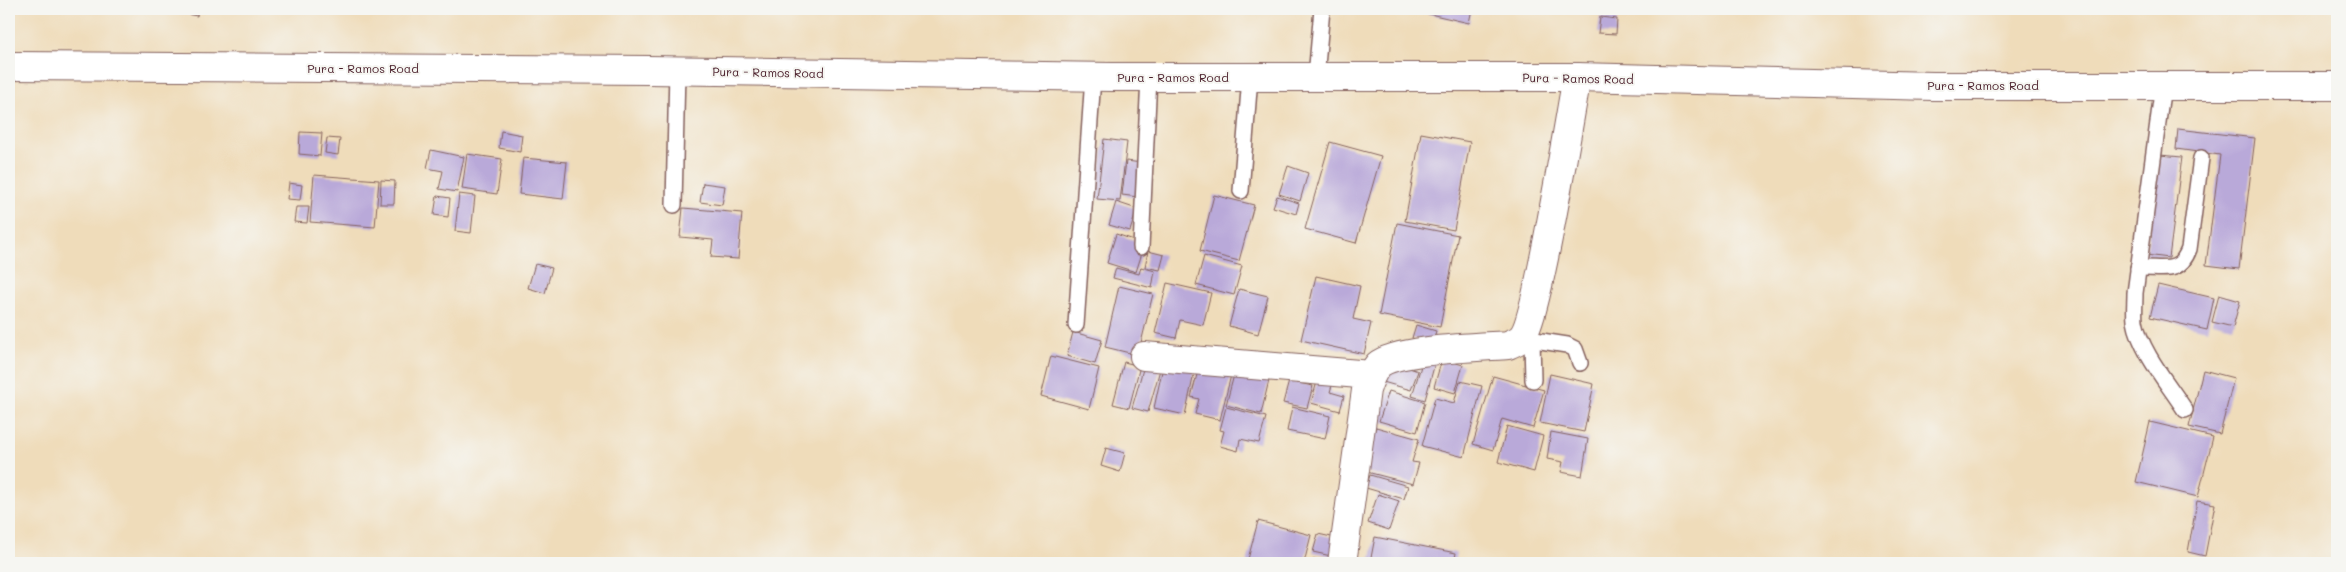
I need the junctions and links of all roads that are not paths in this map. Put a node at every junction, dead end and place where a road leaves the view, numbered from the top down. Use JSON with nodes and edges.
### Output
{"nodes":[{"id":1,"x":1322,"y":9,"type":"edge"},
{"id":2,"x":9,"y":66,"type":"edge"},
{"id":3,"x":678,"y":70,"type":"junction"},
{"id":4,"x":1093,"y":77,"type":"junction"},
{"id":5,"x":1149,"y":77,"type":"junction"},
{"id":6,"x":1250,"y":77,"type":"junction"},
{"id":7,"x":1316,"y":77,"type":"junction"},
{"id":8,"x":1577,"y":77,"type":"junction"},
{"id":9,"x":2163,"y":86,"type":"junction"},
{"id":10,"x":2337,"y":86,"type":"edge"},
{"id":11,"x":2201,"y":158,"type":"dead end"},
{"id":12,"x":1241,"y":191,"type":"dead end"},
{"id":13,"x":674,"y":205,"type":"dead end"},
{"id":14,"x":1141,"y":247,"type":"dead end"},
{"id":15,"x":2138,"y":268,"type":"junction"},
{"id":16,"x":1076,"y":325,"type":"dead end"},
{"id":17,"x":1527,"y":339,"type":"junction"},
{"id":18,"x":1144,"y":356,"type":"dead end"},
{"id":19,"x":1580,"y":363,"type":"dead end"},
{"id":20,"x":1371,"y":375,"type":"junction"},
{"id":21,"x":1533,"y":380,"type":"dead end"},
{"id":22,"x":2186,"y":410,"type":"dead end"},
{"id":23,"x":1342,"y":563,"type":"edge"}],
"edges":[{"from":1,"to":7,"type":"lane"},
{"from":2,"to":3,"type":"main road","name":"Pura - Ramos Road"},
{"from":3,"to":4,"type":"main road","name":"Pura - Ramos Road"},
{"from":3,"to":13,"type":"lane"},
{"from":4,"to":5,"type":"main road","name":"Pura - Ramos Road"},
{"from":4,"to":16,"type":"lane"},
{"from":5,"to":6,"type":"main road","name":"Pura - Ramos Road"},
{"from":5,"to":14,"type":"lane"},
{"from":6,"to":7,"type":"main road","name":"Pura - Ramos Road"},
{"from":6,"to":12,"type":"lane"},
{"from":7,"to":8,"type":"main road","name":"Pura - Ramos Road"},
{"from":8,"to":9,"type":"main road","name":"Pura - Ramos Road"},
{"from":8,"to":17,"type":"main road"},
{"from":9,"to":10,"type":"main road","name":"Pura - Ramos Road"},
{"from":9,"to":15,"type":"lane"},
{"from":11,"to":15,"type":"lane"},
{"from":15,"to":22,"type":"lane"},
{"from":17,"to":19,"type":"lane"},
{"from":17,"to":20,"type":"main road"},
{"from":17,"to":21,"type":"lane"},
{"from":18,"to":20,"type":"main road"},
{"from":20,"to":23,"type":"main road"}]}
